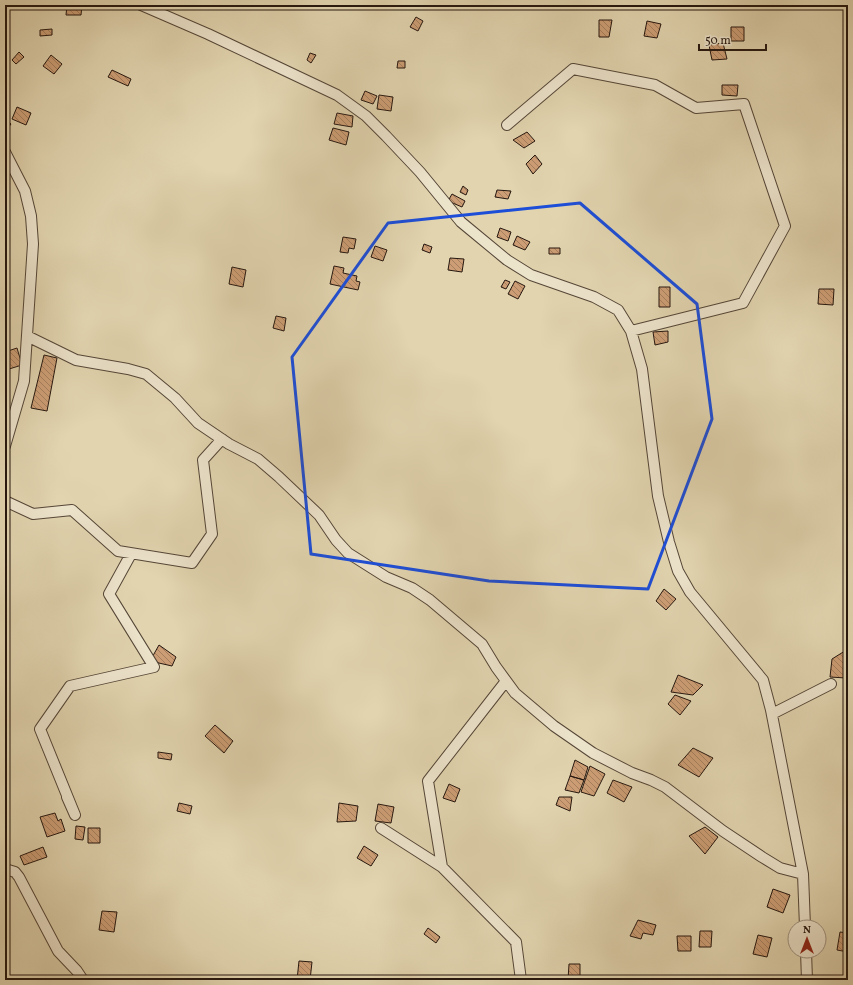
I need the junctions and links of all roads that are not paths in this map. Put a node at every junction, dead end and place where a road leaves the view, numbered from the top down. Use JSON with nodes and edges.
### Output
{"nodes":[{"id":1,"x":141,"y":5,"type":"edge"},
{"id":2,"x":507,"y":125,"type":"dead end"},
{"id":3,"x":5,"y":152,"type":"edge"},
{"id":4,"x":631,"y":331,"type":"junction"},
{"id":5,"x":27,"y":336,"type":"junction"},
{"id":6,"x":222,"y":439,"type":"junction"},
{"id":7,"x":5,"y":446,"type":"edge"},
{"id":8,"x":5,"y":501,"type":"edge"},
{"id":9,"x":131,"y":554,"type":"junction"},
{"id":10,"x":506,"y":681,"type":"junction"},
{"id":11,"x":831,"y":684,"type":"dead end"},
{"id":12,"x":772,"y":714,"type":"junction"},
{"id":13,"x":67,"y":797,"type":"dead end"},
{"id":14,"x":381,"y":828,"type":"dead end"},
{"id":15,"x":442,"y":867,"type":"junction"},
{"id":16,"x":5,"y":869,"type":"edge"},
{"id":17,"x":803,"y":874,"type":"junction"},
{"id":18,"x":805,"y":919,"type":"edge"},
{"id":19,"x":806,"y":959,"type":"edge"},
{"id":20,"x":83,"y":980,"type":"edge"},
{"id":21,"x":521,"y":980,"type":"edge"},
{"id":22,"x":807,"y":980,"type":"edge"}],
"edges":[{"from":1,"to":4,"type":"street"},
{"from":2,"to":4,"type":"street"},
{"from":3,"to":5,"type":"street"},
{"from":4,"to":12,"type":"street"},
{"from":5,"to":6,"type":"street"},
{"from":5,"to":7,"type":"street"},
{"from":6,"to":9,"type":"street"},
{"from":6,"to":10,"type":"street"},
{"from":8,"to":9,"type":"street"},
{"from":9,"to":13,"type":"street"},
{"from":10,"to":15,"type":"street"},
{"from":10,"to":17,"type":"street"},
{"from":11,"to":12,"type":"street"},
{"from":12,"to":17,"type":"street"},
{"from":14,"to":15,"type":"street"},
{"from":15,"to":21,"type":"street"},
{"from":16,"to":20,"type":"street"},
{"from":17,"to":18,"type":"street"},
{"from":19,"to":22,"type":"street"}]}
